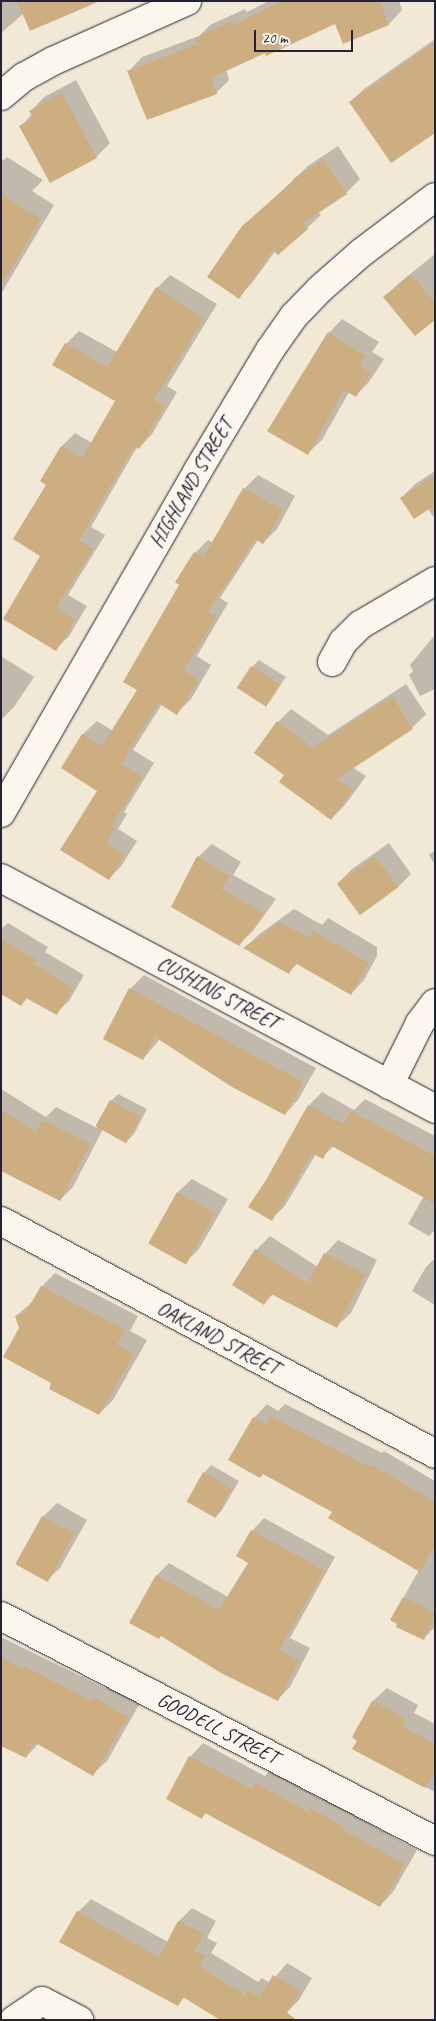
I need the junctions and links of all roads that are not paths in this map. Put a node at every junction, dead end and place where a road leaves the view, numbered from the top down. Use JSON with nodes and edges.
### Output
{"nodes":[{"id":1,"x":187,"y":1,"type":"edge"},
{"id":2,"x":1,"y":96,"type":"edge"},
{"id":3,"x":435,"y":197,"type":"edge"},
{"id":4,"x":435,"y":581,"type":"edge"},
{"id":5,"x":332,"y":662,"type":"dead end"},
{"id":6,"x":1,"y":812,"type":"edge"},
{"id":7,"x":1,"y":878,"type":"edge"},
{"id":8,"x":435,"y":1003,"type":"edge"},
{"id":9,"x":389,"y":1085,"type":"junction"},
{"id":10,"x":435,"y":1109,"type":"edge"},
{"id":11,"x":1,"y":1221,"type":"edge"},
{"id":12,"x":435,"y":1454,"type":"edge"},
{"id":13,"x":1,"y":1616,"type":"edge"},
{"id":14,"x":435,"y":1841,"type":"edge"},
{"id":15,"x":14,"y":2020,"type":"edge"},
{"id":16,"x":79,"y":2020,"type":"edge"}],
"edges":[{"from":1,"to":2,"type":"street"},
{"from":3,"to":6,"type":"street","name":"HIGHLAND STREET"},
{"from":4,"to":5,"type":"street"},
{"from":7,"to":9,"type":"street","name":"CUSHING STREET"},
{"from":8,"to":9,"type":"street"},
{"from":9,"to":10,"type":"street","name":"CUSHING STREET"},
{"from":11,"to":12,"type":"street","name":"OAKLAND STREET"},
{"from":13,"to":14,"type":"street","name":"GOODELL STREET"},
{"from":15,"to":16,"type":"street"}]}
